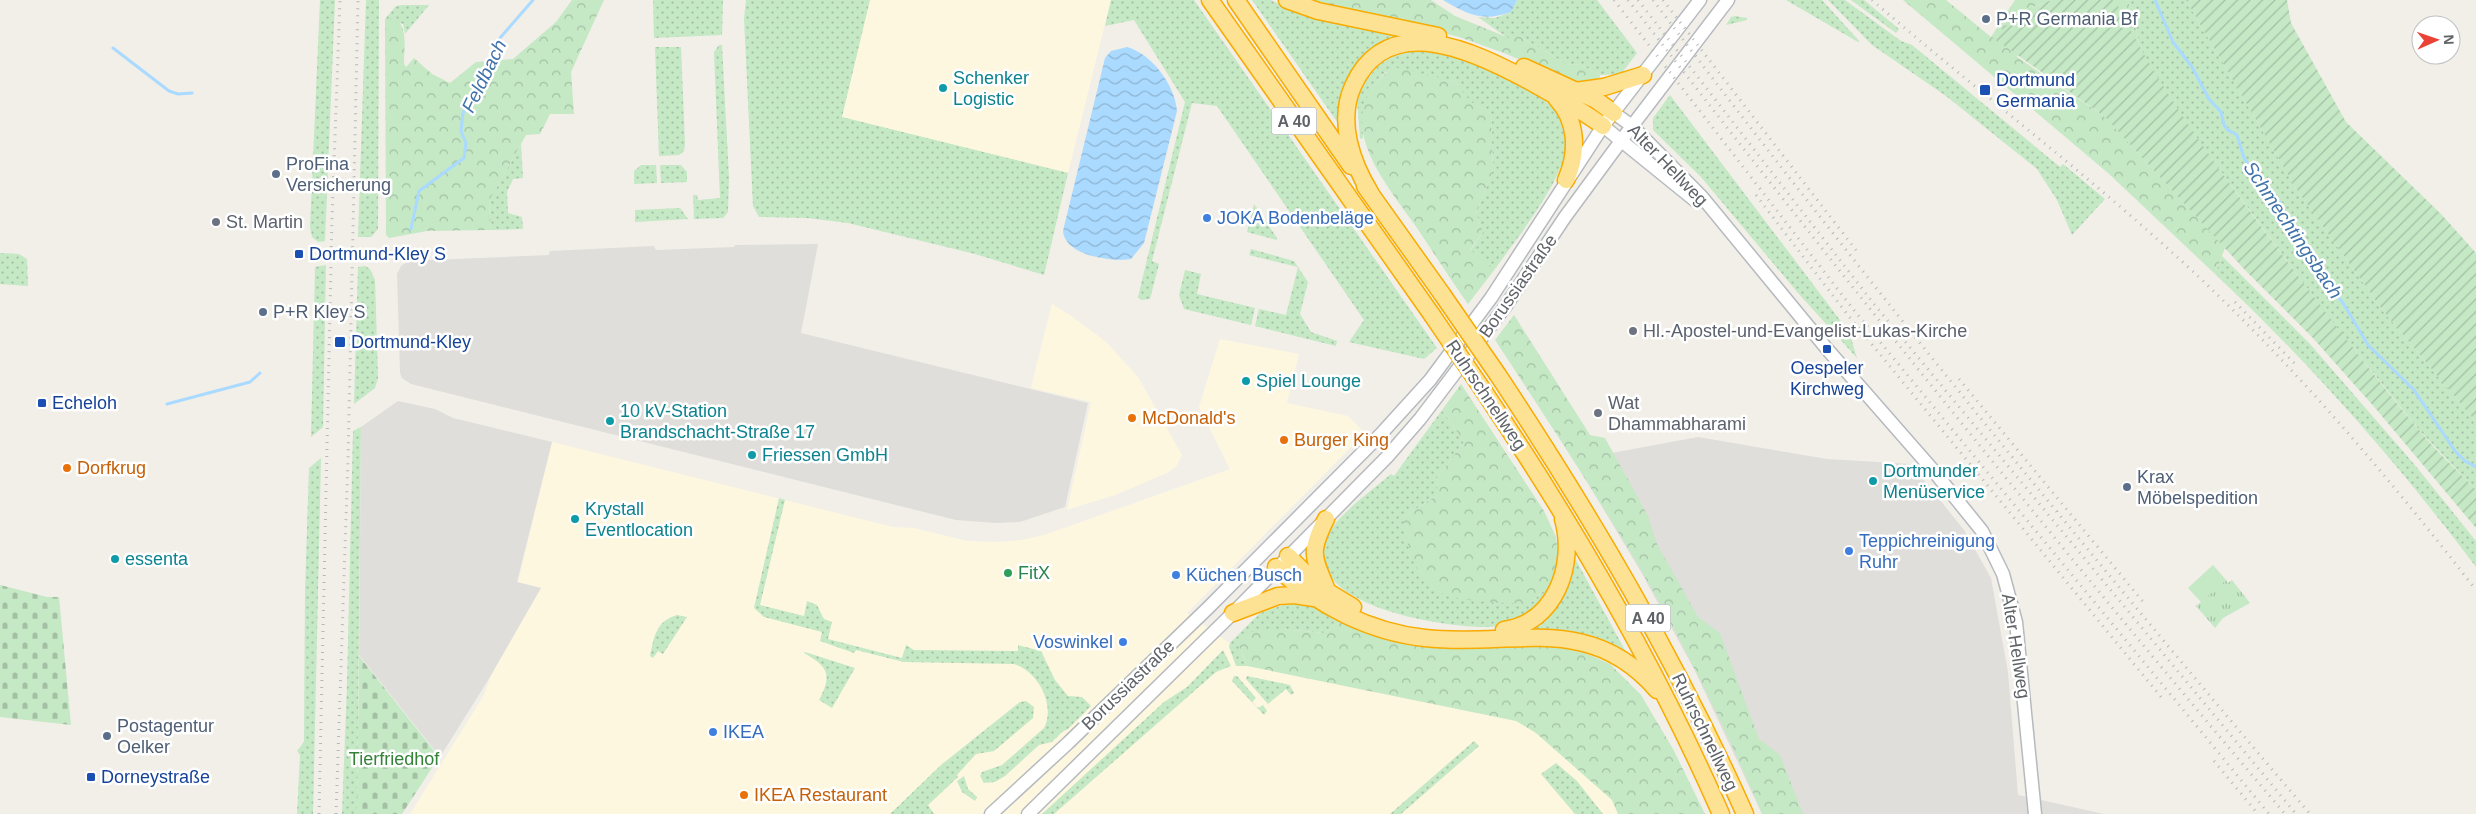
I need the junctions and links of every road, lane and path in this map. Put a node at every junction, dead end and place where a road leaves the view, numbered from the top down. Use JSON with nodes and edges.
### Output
{"nodes":[{"id":1,"x":1210,"y":0,"type":"edge"},
{"id":2,"x":1236,"y":0,"type":"edge"},
{"id":3,"x":1287,"y":0,"type":"edge"},
{"id":4,"x":1700,"y":0,"type":"edge"},
{"id":5,"x":1728,"y":0,"type":"edge"},
{"id":6,"x":1643,"y":75,"type":"junction"},
{"id":7,"x":1575,"y":91,"type":"junction"},
{"id":8,"x":1551,"y":93,"type":"junction"},
{"id":9,"x":1614,"y":113,"type":"junction"},
{"id":10,"x":1603,"y":126,"type":"junction"},
{"id":11,"x":1632,"y":126,"type":"junction"},
{"id":12,"x":1621,"y":140,"type":"junction"},
{"id":13,"x":1566,"y":180,"type":"junction"},
{"id":14,"x":1371,"y":194,"type":"junction"},
{"id":15,"x":1718,"y":219,"type":"junction"},
{"id":16,"x":1552,"y":495,"type":"junction"},
{"id":17,"x":1326,"y":519,"type":"junction"},
{"id":18,"x":1275,"y":540,"type":"junction"},
{"id":19,"x":1262,"y":552,"type":"junction"},
{"id":20,"x":1282,"y":562,"type":"junction"},
{"id":21,"x":1321,"y":595,"type":"junction"},
{"id":22,"x":1233,"y":613,"type":"junction"},
{"id":23,"x":1678,"y":722,"type":"junction"},
{"id":24,"x":991,"y":814,"type":"edge"},
{"id":25,"x":1028,"y":814,"type":"edge"},
{"id":26,"x":1722,"y":814,"type":"edge"},
{"id":27,"x":1745,"y":814,"type":"edge"},
{"id":28,"x":2035,"y":814,"type":"edge"}],
"edges":[{"from":1,"to":16,"type":"highway","name":"Ruhrschnellweg","number":"A 40","bridge":true},
{"from":2,"to":14,"type":"highway","name":"Ruhrschnellweg","number":"A 40"},
{"from":3,"to":7,"type":"highway"},
{"from":4,"to":6,"type":"main road","name":"Borussiastraße"},
{"from":5,"to":11,"type":"main road","name":"Borussiastraße"},
{"from":6,"to":7,"type":"highway"},
{"from":6,"to":9,"type":"main road","name":"Borussiastraße"},
{"from":7,"to":9,"type":"highway"},
{"from":8,"to":10,"type":"highway"},
{"from":8,"to":13,"type":"highway"},
{"from":8,"to":14,"type":"highway"},
{"from":9,"to":10,"type":"main road","name":"Borussiastraße"},
{"from":9,"to":11,"type":"main road","name":"Alter Hellweg"},
{"from":10,"to":12,"type":"main road","name":"Alter Hellweg"},
{"from":10,"to":13,"type":"main road","name":"Borussiastraße"},
{"from":11,"to":12,"type":"main road","name":"Borussiastraße"},
{"from":11,"to":15,"type":"main road","name":"Alter Hellweg"},
{"from":12,"to":15,"type":"main road","name":"Alter Hellweg"},
{"from":12,"to":17,"type":"main road","name":"Borussiastraße"},
{"from":13,"to":18,"type":"main road","name":"Borussiastraße"},
{"from":14,"to":27,"type":"highway","name":"Ruhrschnellweg","number":"A 40","bridge":true},
{"from":15,"to":28,"type":"main road","name":"Alter Hellweg"},
{"from":16,"to":21,"type":"highway"},
{"from":16,"to":23,"type":"highway","name":"Ruhrschnellweg","number":"A 40"},
{"from":17,"to":20,"type":"main road","name":"Borussiastraße"},
{"from":17,"to":21,"type":"highway"},
{"from":18,"to":19,"type":"main road","name":"Borussiastraße"},
{"from":18,"to":20,"type":"main road"},
{"from":19,"to":20,"type":"main road"},
{"from":19,"to":24,"type":"main road","name":"Borussiastraße"},
{"from":20,"to":21,"type":"highway"},
{"from":20,"to":22,"type":"main road","name":"Borussiastraße"},
{"from":21,"to":22,"type":"highway"},
{"from":21,"to":23,"type":"highway"},
{"from":22,"to":25,"type":"main road","name":"Borussiastraße"},
{"from":23,"to":26,"type":"highway","name":"Ruhrschnellweg","number":"A 40"}]}
